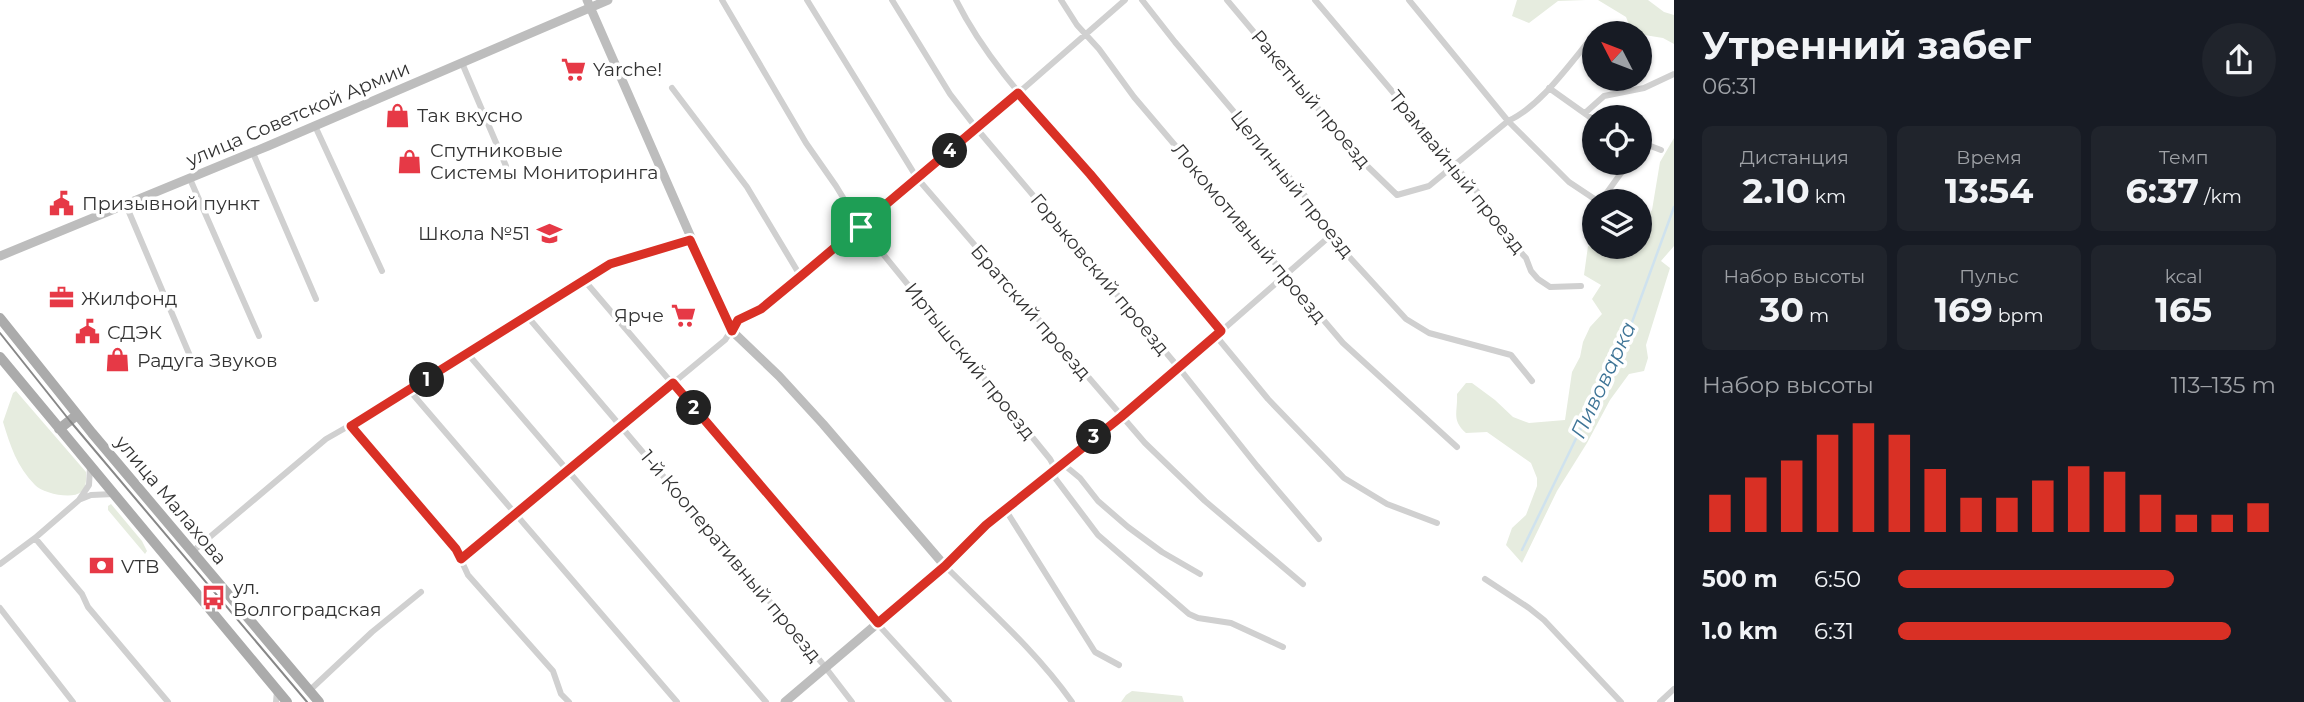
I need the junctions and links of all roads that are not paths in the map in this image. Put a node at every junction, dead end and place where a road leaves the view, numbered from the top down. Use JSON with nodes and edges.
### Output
{"nodes":[{"id":1,"x":608,"y":0,"type":"edge"},
{"id":2,"x":722,"y":0,"type":"edge"},
{"id":3,"x":807,"y":0,"type":"edge"},
{"id":4,"x":892,"y":0,"type":"edge"},
{"id":5,"x":956,"y":0,"type":"edge"},
{"id":6,"x":1061,"y":0,"type":"edge"},
{"id":7,"x":1125,"y":0,"type":"edge"},
{"id":8,"x":1142,"y":0,"type":"edge"},
{"id":9,"x":1227,"y":0,"type":"edge"},
{"id":10,"x":1315,"y":0,"type":"edge"},
{"id":11,"x":1409,"y":0,"type":"edge"},
{"id":12,"x":589,"y":4,"type":"edge"},
{"id":13,"x":1085,"y":34,"type":"junction"},
{"id":14,"x":1582,"y":50,"type":"edge"},
{"id":15,"x":462,"y":63,"type":"junction"},
{"id":16,"x":1674,"y":74,"type":"edge"},
{"id":17,"x":672,"y":88,"type":"dead end"},
{"id":18,"x":1549,"y":88,"type":"junction"},
{"id":19,"x":1018,"y":93,"type":"junction"},
{"id":20,"x":1594,"y":105,"type":"edge"},
{"id":21,"x":1582,"y":111,"type":"edge"},
{"id":22,"x":1508,"y":121,"type":"junction"},
{"id":23,"x":315,"y":126,"type":"junction"},
{"id":24,"x":977,"y":130,"type":"junction"},
{"id":25,"x":1652,"y":147,"type":"edge"},
{"id":26,"x":1661,"y":150,"type":"dead end"},
{"id":27,"x":253,"y":153,"type":"junction"},
{"id":28,"x":1455,"y":164,"type":"junction"},
{"id":29,"x":506,"y":166,"type":"dead end"},
{"id":30,"x":1620,"y":175,"type":"edge"},
{"id":31,"x":917,"y":178,"type":"junction"},
{"id":32,"x":190,"y":179,"type":"junction"},
{"id":33,"x":126,"y":205,"type":"junction"},
{"id":34,"x":861,"y":227,"type":"junction"},
{"id":35,"x":1329,"y":236,"type":"junction"},
{"id":36,"x":690,"y":240,"type":"junction"},
{"id":37,"x":0,"y":256,"type":"edge"},
{"id":38,"x":382,"y":271,"type":"dead end"},
{"id":39,"x":801,"y":276,"type":"junction"},
{"id":40,"x":1284,"y":276,"type":"junction"},
{"id":41,"x":584,"y":280,"type":"junction"},
{"id":42,"x":1581,"y":286,"type":"dead end"},
{"id":43,"x":316,"y":299,"type":"dead end"},
{"id":44,"x":527,"y":316,"type":"junction"},
{"id":45,"x":0,"y":317,"type":"edge"},
{"id":46,"x":732,"y":331,"type":"junction"},
{"id":47,"x":1219,"y":334,"type":"junction"},
{"id":48,"x":259,"y":336,"type":"dead end"},
{"id":49,"x":467,"y":353,"type":"junction"},
{"id":50,"x":190,"y":356,"type":"dead end"},
{"id":51,"x":0,"y":357,"type":"edge"},
{"id":52,"x":1179,"y":368,"type":"junction"},
{"id":53,"x":1532,"y":381,"type":"dead end"},
{"id":54,"x":673,"y":383,"type":"junction"},
{"id":55,"x":410,"y":391,"type":"junction"},
{"id":56,"x":77,"y":415,"type":"junction"},
{"id":57,"x":1121,"y":417,"type":"junction"},
{"id":58,"x":621,"y":425,"type":"junction"},
{"id":59,"x":351,"y":426,"type":"junction"},
{"id":60,"x":60,"y":429,"type":"junction"},
{"id":61,"x":1457,"y":447,"type":"dead end"},
{"id":62,"x":1063,"y":464,"type":"junction"},
{"id":63,"x":90,"y":465,"type":"junction"},
{"id":64,"x":1056,"y":470,"type":"junction"},
{"id":65,"x":569,"y":471,"type":"junction"},
{"id":66,"x":114,"y":494,"type":"junction"},
{"id":67,"x":79,"y":500,"type":"junction"},
{"id":68,"x":1005,"y":509,"type":"junction"},
{"id":69,"x":516,"y":513,"type":"junction"},
{"id":70,"x":1437,"y":523,"type":"dead end"},
{"id":71,"x":35,"y":538,"type":"junction"},
{"id":72,"x":1319,"y":539,"type":"dead end"},
{"id":73,"x":192,"y":552,"type":"junction"},
{"id":74,"x":461,"y":559,"type":"junction"},
{"id":75,"x":0,"y":564,"type":"edge"},
{"id":76,"x":945,"y":566,"type":"junction"},
{"id":77,"x":1200,"y":574,"type":"dead end"},
{"id":78,"x":1485,"y":579,"type":"dead end"},
{"id":79,"x":1303,"y":584,"type":"dead end"},
{"id":80,"x":421,"y":592,"type":"dead end"},
{"id":81,"x":0,"y":608,"type":"edge"},
{"id":82,"x":878,"y":623,"type":"junction"},
{"id":83,"x":1283,"y":647,"type":"dead end"},
{"id":84,"x":1119,"y":665,"type":"dead end"},
{"id":85,"x":825,"y":668,"type":"junction"},
{"id":86,"x":1674,"y":689,"type":"edge"},
{"id":87,"x":277,"y":691,"type":"junction"},
{"id":88,"x":309,"y":691,"type":"junction"},
{"id":89,"x":73,"y":702,"type":"edge"},
{"id":90,"x":168,"y":702,"type":"edge"},
{"id":91,"x":276,"y":702,"type":"edge"},
{"id":92,"x":287,"y":702,"type":"edge"},
{"id":93,"x":319,"y":702,"type":"edge"},
{"id":94,"x":569,"y":702,"type":"edge"},
{"id":95,"x":677,"y":702,"type":"edge"},
{"id":96,"x":766,"y":702,"type":"edge"},
{"id":97,"x":785,"y":702,"type":"edge"},
{"id":98,"x":852,"y":702,"type":"edge"},
{"id":99,"x":949,"y":702,"type":"edge"},
{"id":100,"x":1072,"y":702,"type":"edge"},
{"id":101,"x":1620,"y":702,"type":"edge"},
{"id":102,"x":1660,"y":702,"type":"edge"}],
"edges":[{"from":1,"to":12,"type":"street","name":"улица Советской Армии"},
{"from":2,"to":34,"type":"street","name":"Иртышский проезд"},
{"from":3,"to":31,"type":"street","name":"Братский проезд"},
{"from":4,"to":24,"type":"street","name":"Горьковский проезд"},
{"from":5,"to":19,"type":"street"},
{"from":6,"to":13,"type":"street","name":"Локомотивный проезд"},
{"from":7,"to":13,"type":"street"},
{"from":8,"to":35,"type":"street","name":"Целинный проезд"},
{"from":9,"to":28,"type":"street","name":"Ракетный проезд"},
{"from":10,"to":28,"type":"street","name":"Трамвайный проезд"},
{"from":11,"to":22,"type":"street"},
{"from":12,"to":15,"type":"street","name":"улица Советской Армии"},
{"from":12,"to":36,"type":"street"},
{"from":13,"to":19,"type":"street"},
{"from":13,"to":40,"type":"street","name":"Локомотивный проезд"},
{"from":14,"to":18,"type":"street"},
{"from":15,"to":23,"type":"street","name":"улица Советской Армии"},
{"from":15,"to":29,"type":"street"},
{"from":16,"to":20,"type":"street"},
{"from":17,"to":39,"type":"street"},
{"from":18,"to":21,"type":"street"},
{"from":18,"to":22,"type":"street"},
{"from":19,"to":24,"type":"street"},
{"from":19,"to":47,"type":"street"},
{"from":22,"to":28,"type":"street"},
{"from":22,"to":30,"type":"street"},
{"from":23,"to":27,"type":"street","name":"улица Советской Армии"},
{"from":23,"to":38,"type":"street"},
{"from":24,"to":31,"type":"street"},
{"from":24,"to":52,"type":"street","name":"Горьковский проезд"},
{"from":25,"to":26,"type":"street"},
{"from":27,"to":32,"type":"street","name":"улица Советской Армии"},
{"from":27,"to":43,"type":"street"},
{"from":28,"to":42,"type":"street","name":"Трамвайный проезд"},
{"from":31,"to":34,"type":"street"},
{"from":31,"to":57,"type":"street","name":"Братский проезд"},
{"from":32,"to":33,"type":"street","name":"улица Советской Армии"},
{"from":32,"to":48,"type":"street"},
{"from":33,"to":37,"type":"street","name":"улица Советской Армии"},
{"from":33,"to":50,"type":"street"},
{"from":34,"to":39,"type":"street"},
{"from":34,"to":64,"type":"street","name":"Иртышский проезд"},
{"from":35,"to":40,"type":"street"},
{"from":35,"to":53,"type":"street","name":"Целинный проезд"},
{"from":36,"to":41,"type":"street"},
{"from":36,"to":46,"type":"street"},
{"from":39,"to":46,"type":"street"},
{"from":40,"to":47,"type":"street"},
{"from":40,"to":61,"type":"street","name":"Локомотивный проезд"},
{"from":41,"to":44,"type":"street"},
{"from":41,"to":54,"type":"street"},
{"from":44,"to":49,"type":"street"},
{"from":44,"to":58,"type":"street","name":"1-й Кооперативный проезд"},
{"from":45,"to":56,"type":"main road","name":"улица Малахова"},
{"from":46,"to":54,"type":"street"},
{"from":46,"to":76,"type":"street"},
{"from":47,"to":52,"type":"street"},
{"from":47,"to":70,"type":"street"},
{"from":49,"to":55,"type":"street"},
{"from":49,"to":65,"type":"street"},
{"from":51,"to":60,"type":"main road","name":"улица Малахова"},
{"from":52,"to":57,"type":"street"},
{"from":52,"to":72,"type":"street","name":"Горьковский проезд"},
{"from":54,"to":58,"type":"street"},
{"from":54,"to":82,"type":"street"},
{"from":55,"to":59,"type":"street"},
{"from":55,"to":69,"type":"street"},
{"from":56,"to":60,"type":"main road"},
{"from":56,"to":73,"type":"main road","name":"улица Малахова"},
{"from":57,"to":62,"type":"street"},
{"from":57,"to":79,"type":"street","name":"Братский проезд"},
{"from":58,"to":65,"type":"street"},
{"from":58,"to":85,"type":"street","name":"1-й Кооперативный проезд"},
{"from":59,"to":73,"type":"street"},
{"from":59,"to":74,"type":"street"},
{"from":60,"to":63,"type":"main road","name":"улица Малахова"},
{"from":62,"to":64,"type":"street"},
{"from":62,"to":77,"type":"street"},
{"from":63,"to":66,"type":"main road","name":"улица Малахова"},
{"from":63,"to":67,"type":"street"},
{"from":64,"to":68,"type":"street"},
{"from":64,"to":83,"type":"street","name":"Иртышский проезд"},
{"from":65,"to":69,"type":"street"},
{"from":65,"to":96,"type":"street"},
{"from":66,"to":67,"type":"street"},
{"from":66,"to":87,"type":"main road","name":"улица Малахова"},
{"from":67,"to":71,"type":"street"},
{"from":68,"to":76,"type":"street"},
{"from":68,"to":84,"type":"street"},
{"from":69,"to":74,"type":"street"},
{"from":69,"to":95,"type":"street"},
{"from":71,"to":75,"type":"street"},
{"from":71,"to":90,"type":"street"},
{"from":73,"to":88,"type":"main road","name":"улица Малахова"},
{"from":74,"to":94,"type":"street"},
{"from":76,"to":82,"type":"street"},
{"from":76,"to":100,"type":"street"},
{"from":78,"to":101,"type":"street"},
{"from":80,"to":88,"type":"street"},
{"from":81,"to":89,"type":"street"},
{"from":82,"to":85,"type":"street"},
{"from":82,"to":99,"type":"street"},
{"from":85,"to":97,"type":"street"},
{"from":85,"to":98,"type":"street","name":"1-й Кооперативный проезд"},
{"from":86,"to":102,"type":"street"},
{"from":87,"to":91,"type":"street"},
{"from":87,"to":92,"type":"main road","name":"улица Малахова"},
{"from":88,"to":93,"type":"main road","name":"улица Малахова"}]}
